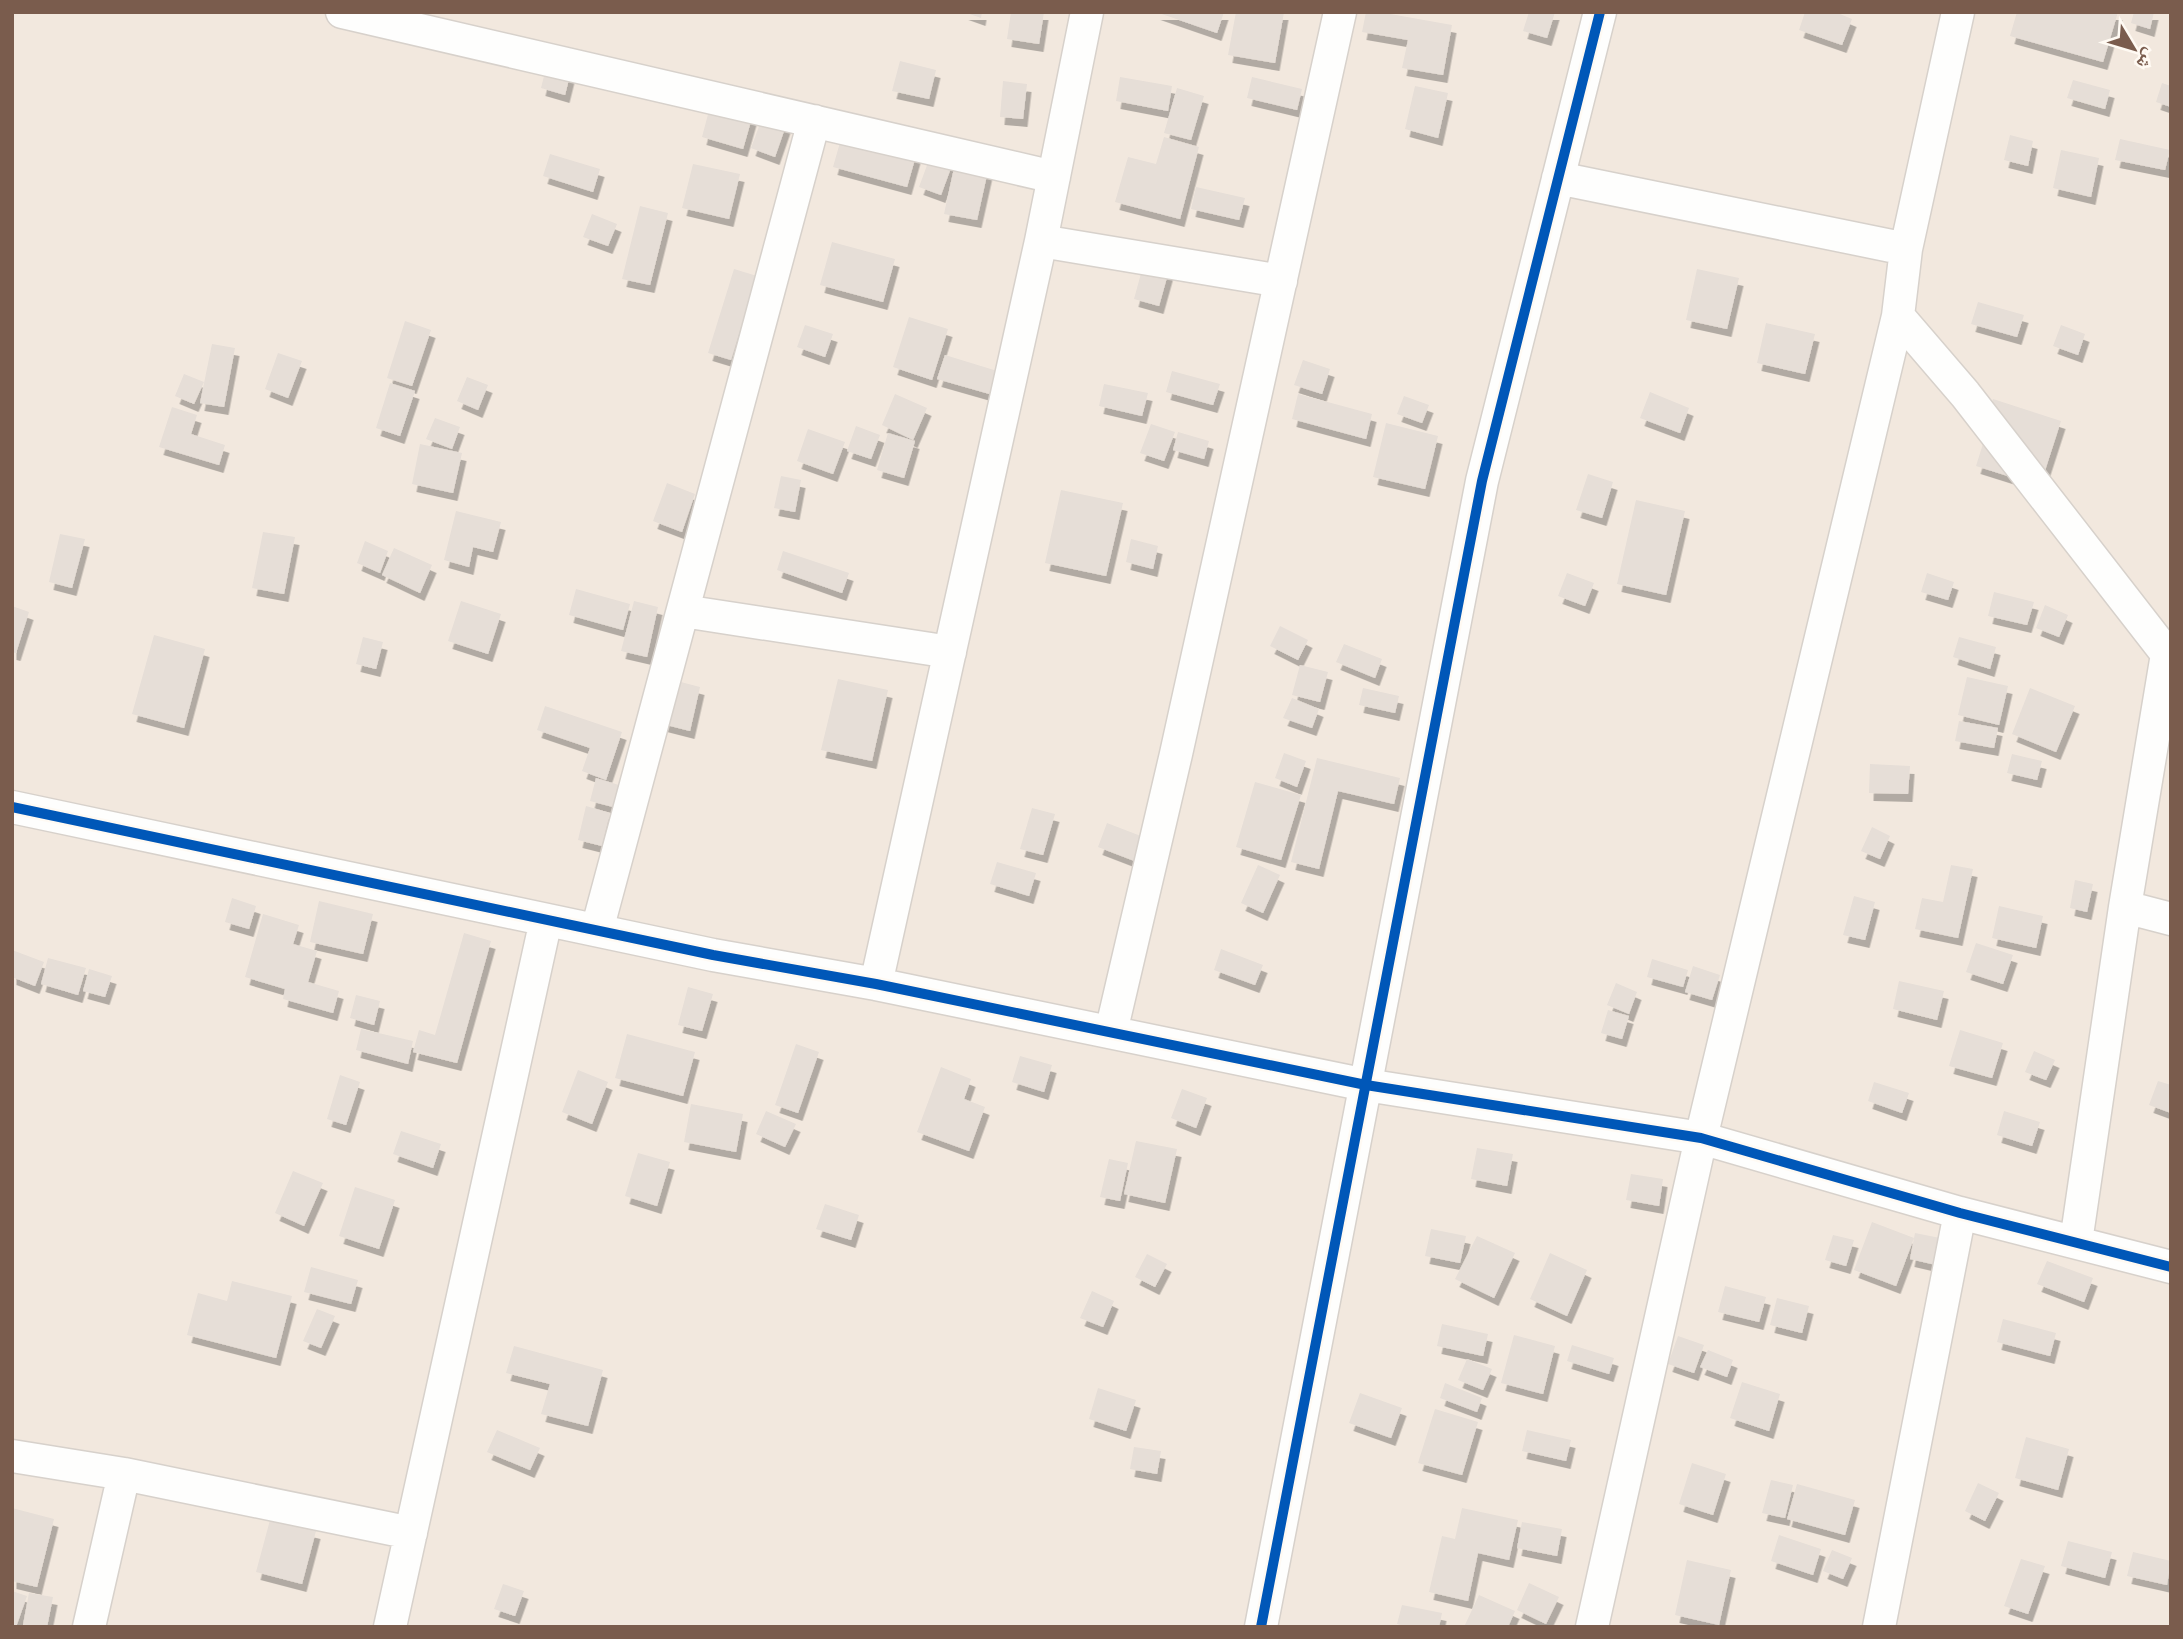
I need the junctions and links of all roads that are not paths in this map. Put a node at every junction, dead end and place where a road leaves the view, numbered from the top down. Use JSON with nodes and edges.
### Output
{"nodes":[{"id":1,"x":342,"y":12,"type":"edge"},
{"id":2,"x":1087,"y":12,"type":"edge"},
{"id":3,"x":1340,"y":12,"type":"edge"},
{"id":4,"x":1600,"y":12,"type":"edge"},
{"id":5,"x":1958,"y":12,"type":"edge"},
{"id":6,"x":814,"y":121,"type":"junction"},
{"id":7,"x":1054,"y":177,"type":"junction"},
{"id":8,"x":1558,"y":178,"type":"junction"},
{"id":9,"x":1041,"y":241,"type":"junction"},
{"id":10,"x":1906,"y":248,"type":"junction"},
{"id":11,"x":1280,"y":281,"type":"junction"},
{"id":12,"x":1898,"y":316,"type":"junction"},
{"id":13,"x":683,"y":611,"type":"junction"},
{"id":14,"x":2169,"y":648,"type":"edge"},
{"id":15,"x":950,"y":652,"type":"junction"},
{"id":16,"x":12,"y":807,"type":"edge"},
{"id":17,"x":2125,"y":907,"type":"junction"},
{"id":18,"x":2171,"y":919,"type":"edge"},
{"id":19,"x":546,"y":920,"type":"junction"},
{"id":20,"x":597,"y":930,"type":"junction"},
{"id":21,"x":876,"y":984,"type":"junction"},
{"id":22,"x":1111,"y":1032,"type":"junction"},
{"id":23,"x":1366,"y":1085,"type":"junction"},
{"id":24,"x":1701,"y":1138,"type":"junction"},
{"id":25,"x":1960,"y":1213,"type":"junction"},
{"id":26,"x":2077,"y":1242,"type":"junction"},
{"id":27,"x":2171,"y":1266,"type":"edge"},
{"id":28,"x":12,"y":1456,"type":"edge"},
{"id":29,"x":124,"y":1474,"type":"junction"},
{"id":30,"x":411,"y":1532,"type":"junction"},
{"id":31,"x":89,"y":1627,"type":"edge"},
{"id":32,"x":390,"y":1627,"type":"edge"},
{"id":33,"x":1261,"y":1627,"type":"edge"},
{"id":34,"x":1592,"y":1627,"type":"edge"},
{"id":35,"x":1879,"y":1627,"type":"edge"}],
"edges":[{"from":1,"to":6,"type":"street"},
{"from":2,"to":7,"type":"street"},
{"from":3,"to":11,"type":"street"},
{"from":4,"to":8,"type":"street"},
{"from":5,"to":10,"type":"street"},
{"from":6,"to":7,"type":"street"},
{"from":6,"to":13,"type":"street"},
{"from":7,"to":9,"type":"street"},
{"from":8,"to":10,"type":"street"},
{"from":8,"to":23,"type":"street"},
{"from":9,"to":11,"type":"street"},
{"from":9,"to":15,"type":"street"},
{"from":10,"to":12,"type":"street"},
{"from":11,"to":22,"type":"street"},
{"from":12,"to":14,"type":"street"},
{"from":12,"to":24,"type":"street"},
{"from":13,"to":15,"type":"street"},
{"from":13,"to":20,"type":"street"},
{"from":14,"to":17,"type":"street"},
{"from":15,"to":21,"type":"street"},
{"from":16,"to":19,"type":"street"},
{"from":17,"to":18,"type":"street"},
{"from":17,"to":26,"type":"street"},
{"from":19,"to":20,"type":"street"},
{"from":19,"to":30,"type":"street"},
{"from":20,"to":21,"type":"street"},
{"from":21,"to":22,"type":"street"},
{"from":22,"to":23,"type":"street"},
{"from":23,"to":24,"type":"street"},
{"from":23,"to":33,"type":"street"},
{"from":24,"to":25,"type":"street"},
{"from":24,"to":34,"type":"street"},
{"from":25,"to":26,"type":"street"},
{"from":25,"to":35,"type":"street"},
{"from":26,"to":27,"type":"street"},
{"from":28,"to":29,"type":"street"},
{"from":29,"to":30,"type":"street"},
{"from":29,"to":31,"type":"street"},
{"from":30,"to":32,"type":"street"}]}
